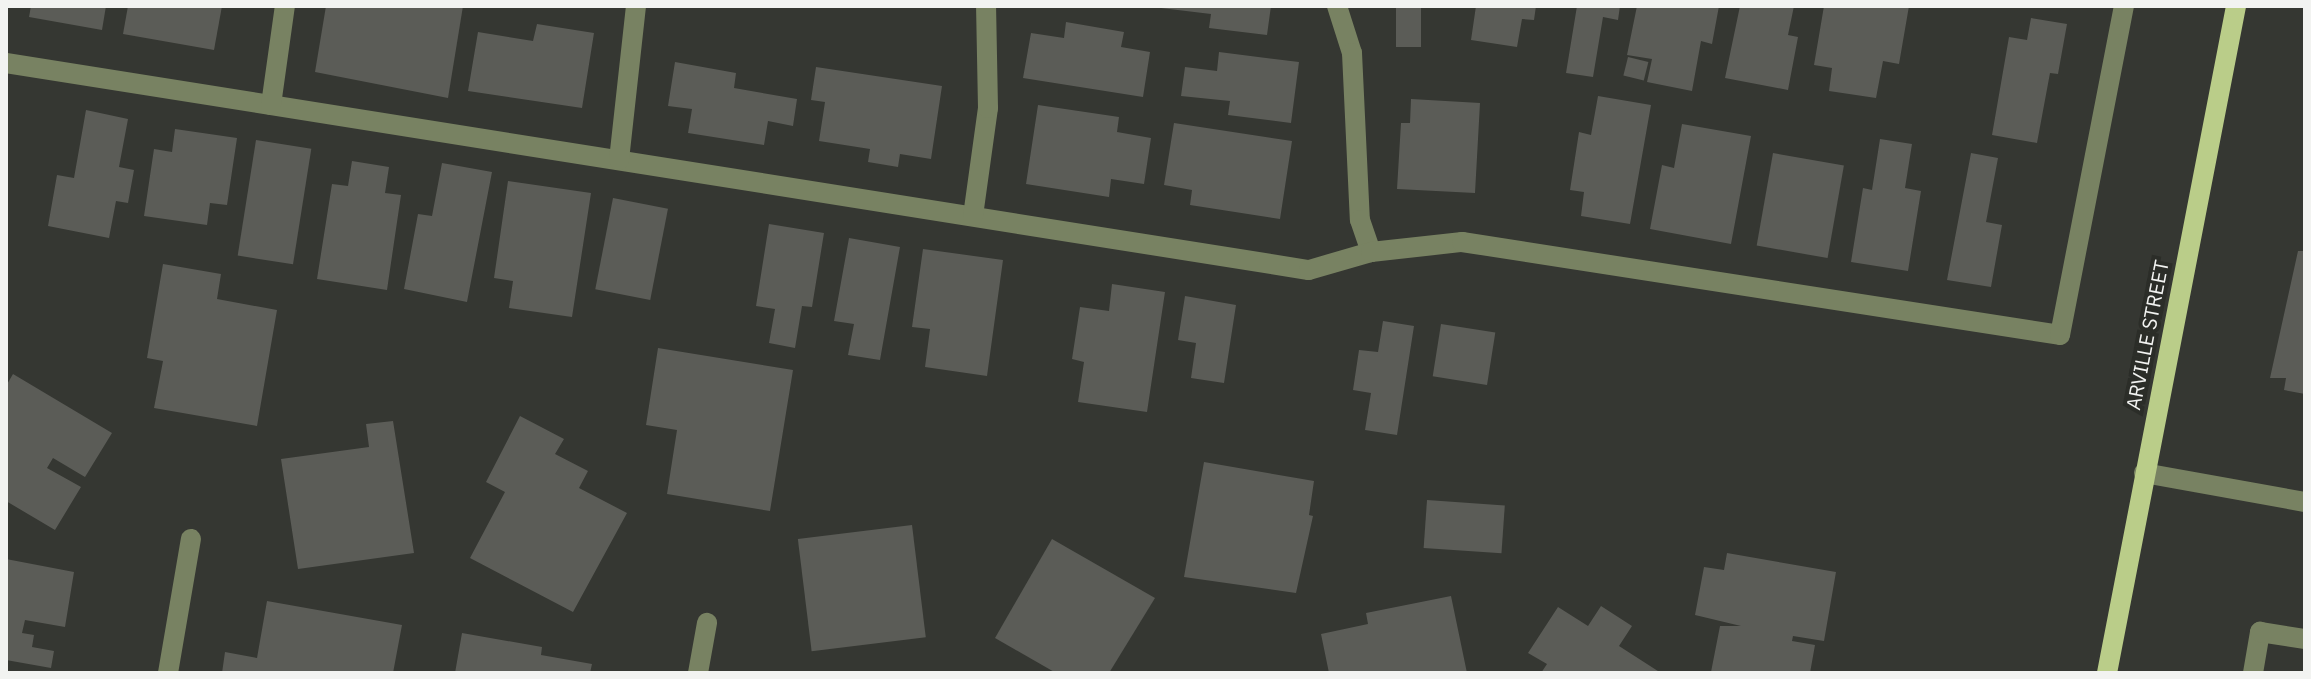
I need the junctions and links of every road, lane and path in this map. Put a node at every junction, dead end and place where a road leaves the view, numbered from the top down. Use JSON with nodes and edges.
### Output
{"nodes":[{"id":1,"x":285,"y":6,"type":"edge"},
{"id":2,"x":636,"y":6,"type":"edge"},
{"id":3,"x":986,"y":6,"type":"edge"},
{"id":4,"x":1337,"y":6,"type":"edge"},
{"id":5,"x":2124,"y":6,"type":"edge"},
{"id":6,"x":2236,"y":6,"type":"edge"},
{"id":7,"x":6,"y":63,"type":"edge"},
{"id":8,"x":271,"y":105,"type":"junction"},
{"id":9,"x":619,"y":160,"type":"junction"},
{"id":10,"x":973,"y":216,"type":"junction"},
{"id":11,"x":1371,"y":252,"type":"junction"},
{"id":12,"x":2144,"y":473,"type":"junction"},
{"id":13,"x":2305,"y":502,"type":"edge"},
{"id":14,"x":191,"y":539,"type":"dead end"},
{"id":15,"x":707,"y":623,"type":"dead end"},
{"id":16,"x":2305,"y":639,"type":"edge"},
{"id":17,"x":168,"y":673,"type":"edge"},
{"id":18,"x":698,"y":673,"type":"edge"},
{"id":19,"x":2107,"y":673,"type":"edge"},
{"id":20,"x":2253,"y":673,"type":"edge"}],
"edges":[{"from":1,"to":8,"type":"street"},
{"from":2,"to":9,"type":"street"},
{"from":3,"to":10,"type":"street"},
{"from":4,"to":11,"type":"street"},
{"from":5,"to":11,"type":"street"},
{"from":6,"to":12,"type":"main road","name":"ARVILLE STREET"},
{"from":7,"to":8,"type":"street"},
{"from":8,"to":9,"type":"street"},
{"from":9,"to":10,"type":"street"},
{"from":10,"to":11,"type":"street"},
{"from":12,"to":13,"type":"street"},
{"from":12,"to":19,"type":"main road","name":"ARVILLE STREET"},
{"from":14,"to":17,"type":"street"},
{"from":15,"to":18,"type":"street"},
{"from":16,"to":20,"type":"street"}]}
